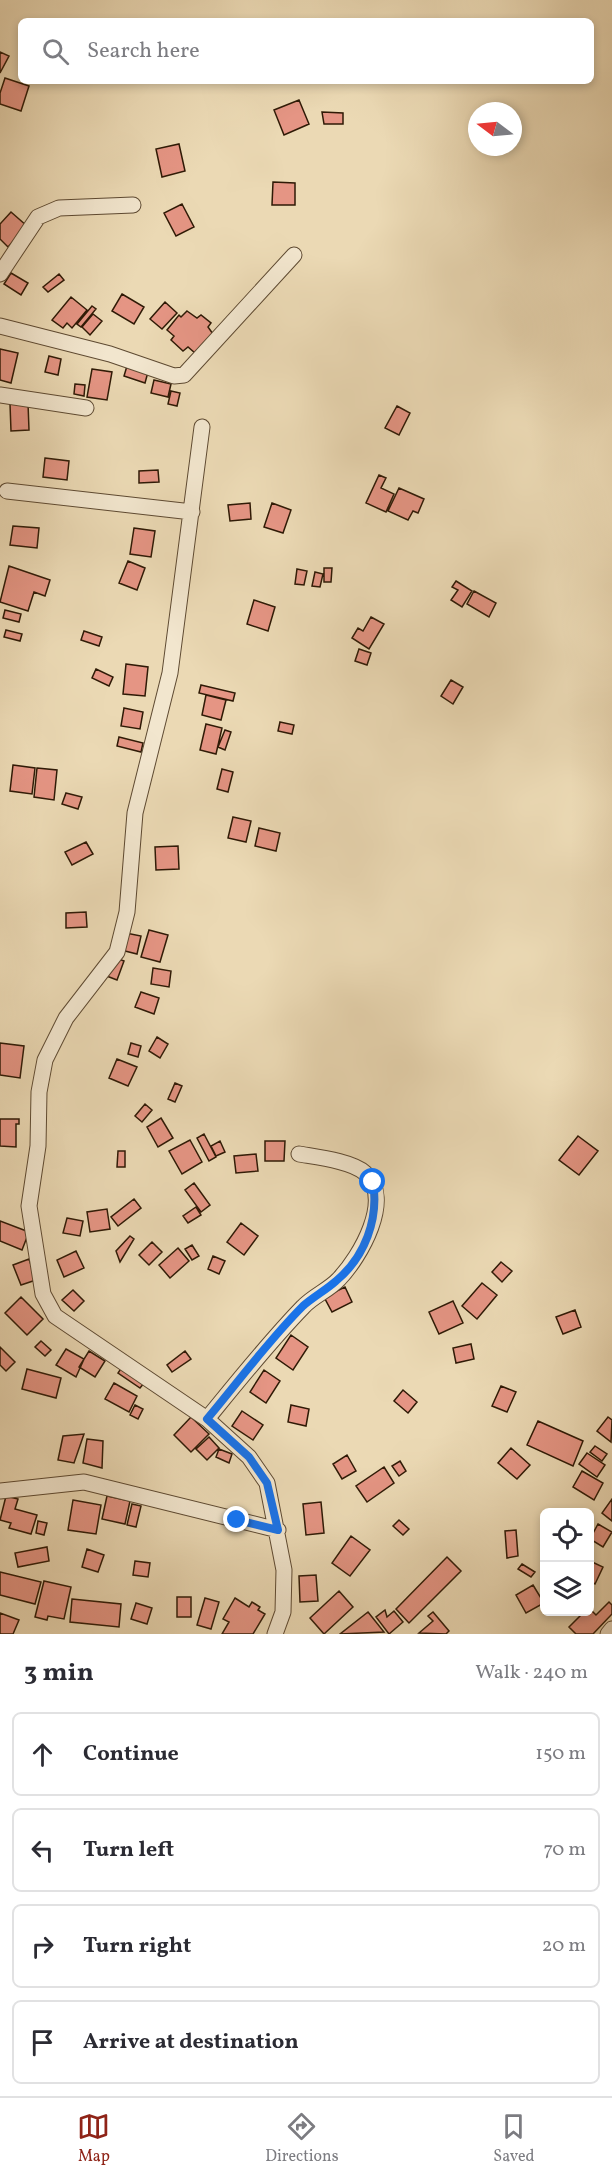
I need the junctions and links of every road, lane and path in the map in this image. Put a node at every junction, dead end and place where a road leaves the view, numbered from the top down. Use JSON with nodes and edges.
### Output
{"nodes":[{"id":1,"x":133,"y":205,"type":"dead end"},
{"id":2,"x":294,"y":255,"type":"dead end"},
{"id":3,"x":0,"y":274,"type":"edge"},
{"id":4,"x":0,"y":326,"type":"edge"},
{"id":5,"x":0,"y":395,"type":"edge"},
{"id":6,"x":86,"y":408,"type":"dead end"},
{"id":7,"x":202,"y":427,"type":"dead end"},
{"id":8,"x":7,"y":491,"type":"dead end"},
{"id":9,"x":192,"y":512,"type":"junction"},
{"id":10,"x":299,"y":1154,"type":"dead end"},
{"id":11,"x":207,"y":1419,"type":"junction"},
{"id":12,"x":0,"y":1491,"type":"edge"},
{"id":13,"x":278,"y":1530,"type":"junction"},
{"id":14,"x":612,"y":1629,"type":"edge"},
{"id":15,"x":275,"y":1634,"type":"edge"},
{"id":16,"x":608,"y":1634,"type":"edge"}],
"edges":[{"from":1,"to":3,"type":"street"},
{"from":2,"to":4,"type":"street"},
{"from":5,"to":6,"type":"street"},
{"from":7,"to":9,"type":"street"},
{"from":8,"to":9,"type":"street"},
{"from":9,"to":11,"type":"street"},
{"from":10,"to":11,"type":"street"},
{"from":11,"to":13,"type":"street"},
{"from":12,"to":13,"type":"street"},
{"from":13,"to":15,"type":"street"},
{"from":14,"to":16,"type":"street"}]}
